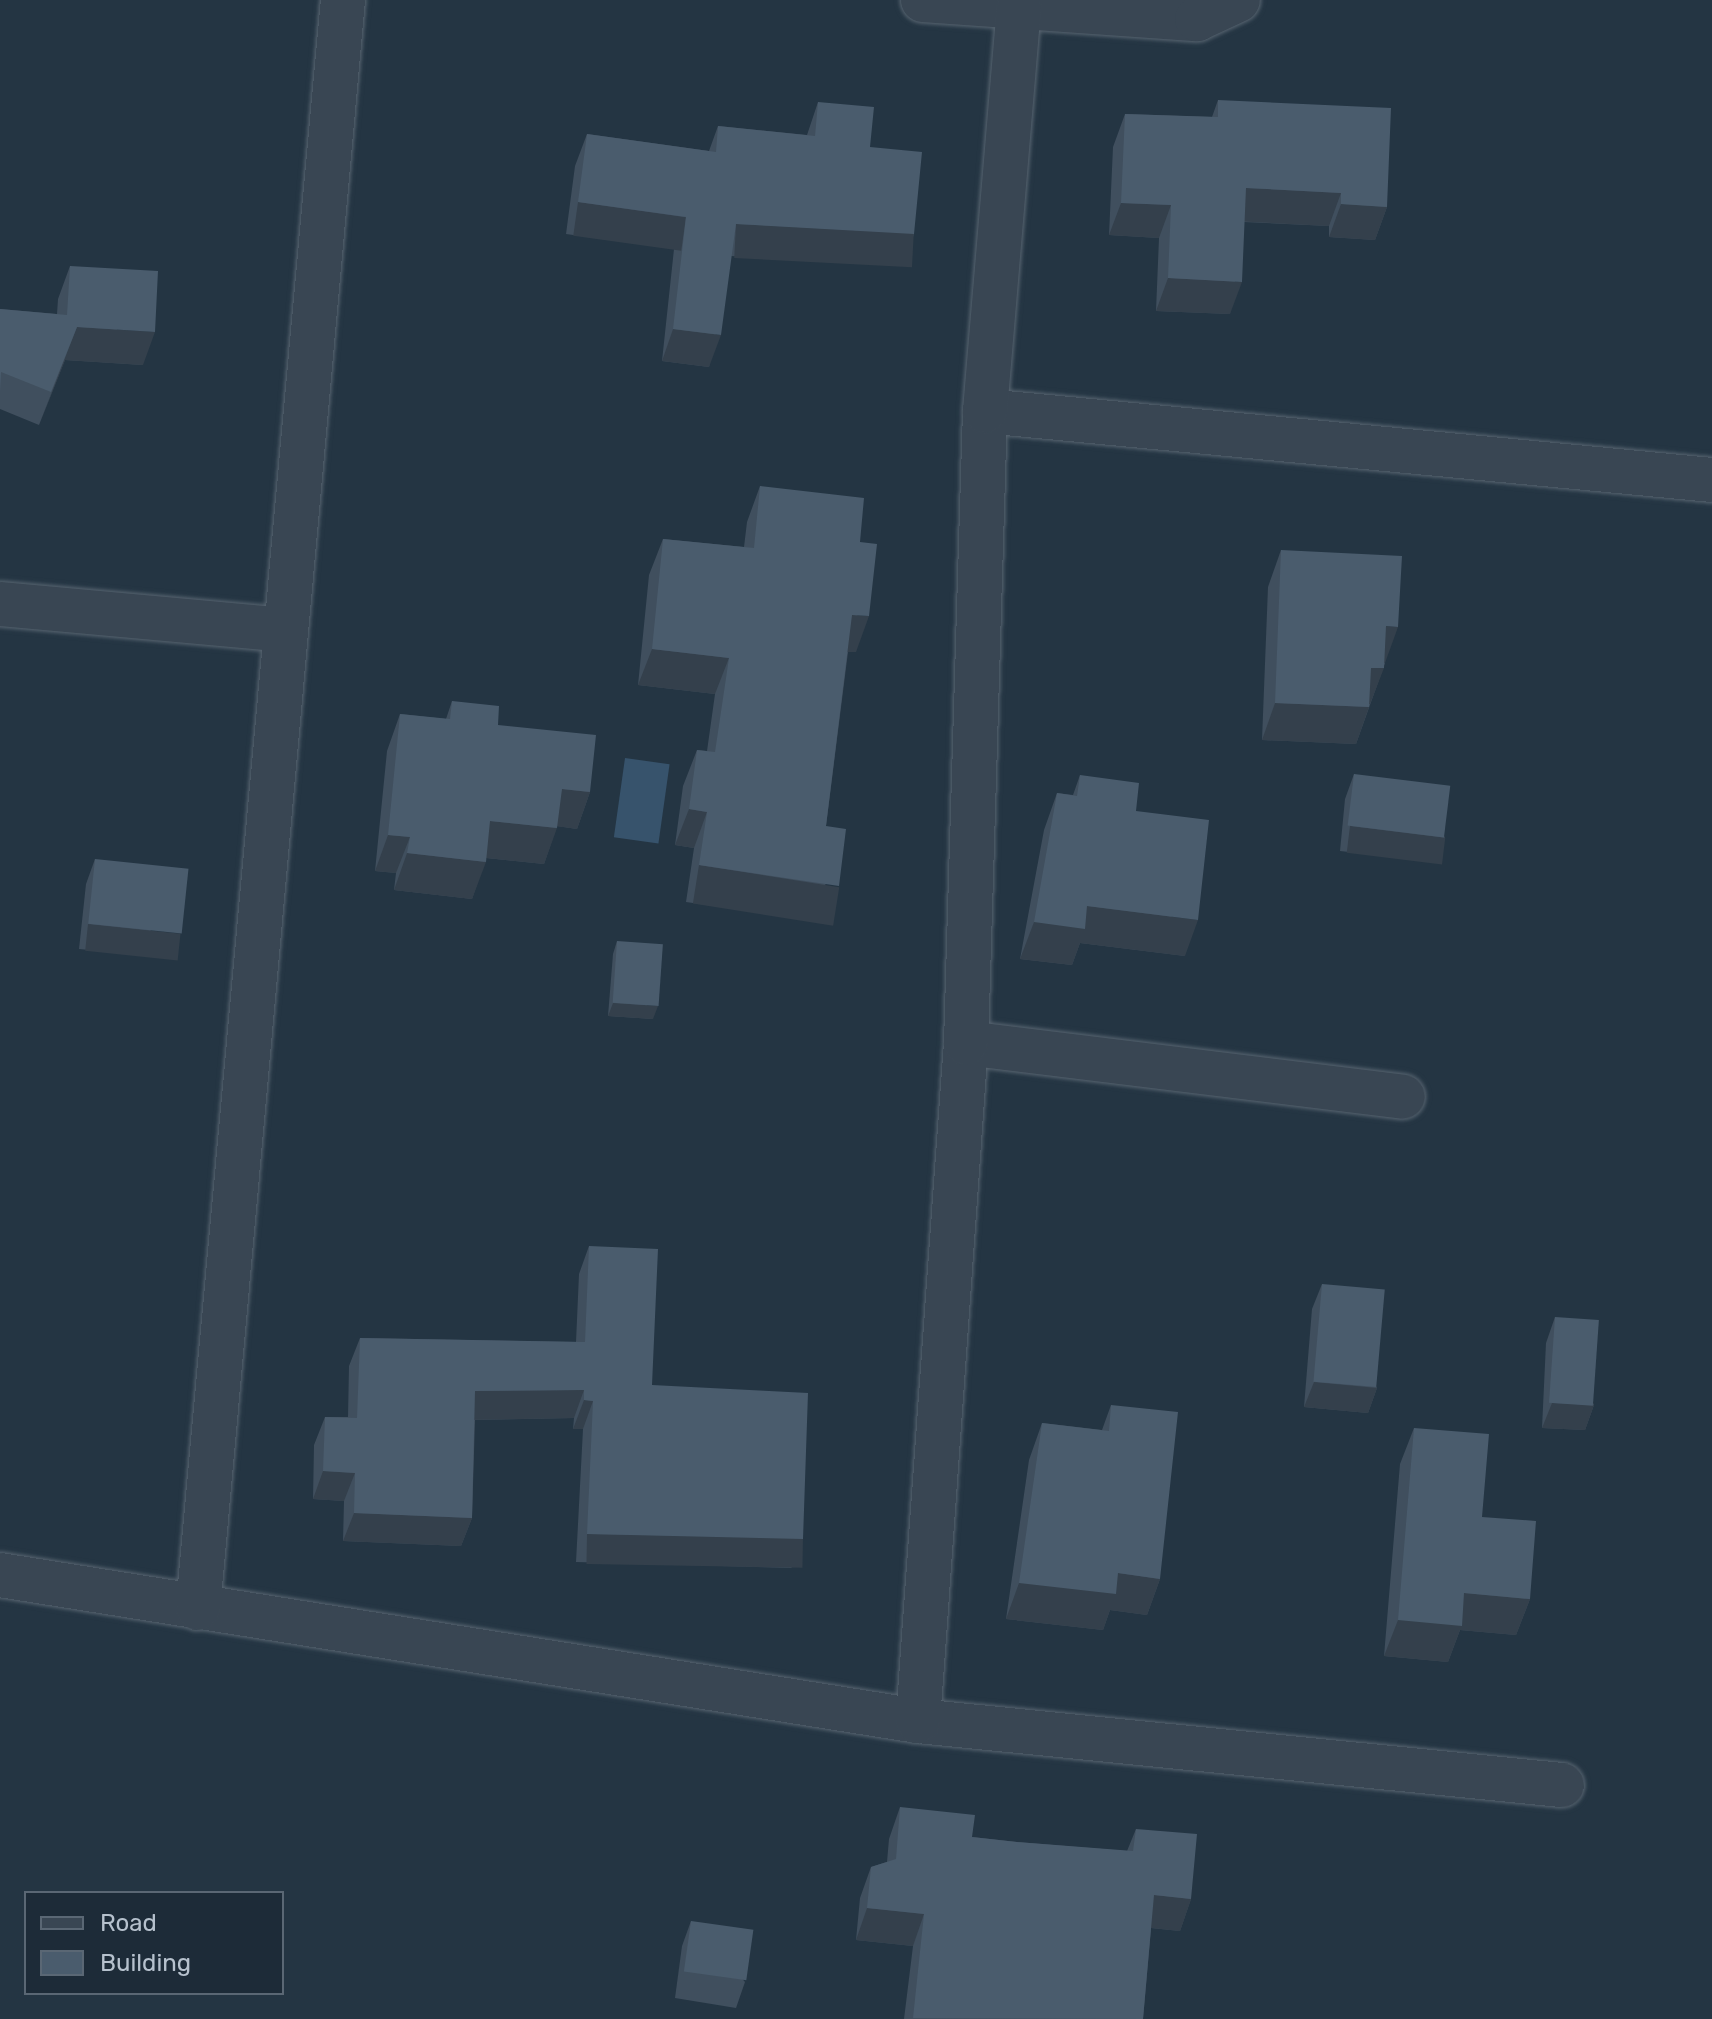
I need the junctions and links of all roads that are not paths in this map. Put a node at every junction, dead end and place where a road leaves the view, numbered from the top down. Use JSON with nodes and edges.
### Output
{"nodes":[{"id":1,"x":343,"y":0,"type":"edge"},
{"id":2,"x":923,"y":0,"type":"edge"},
{"id":3,"x":1238,"y":0,"type":"edge"},
{"id":4,"x":1019,"y":7,"type":"junction"},
{"id":5,"x":985,"y":411,"type":"junction"},
{"id":6,"x":1712,"y":480,"type":"edge"},
{"id":7,"x":0,"y":604,"type":"edge"},
{"id":8,"x":285,"y":630,"type":"junction"},
{"id":9,"x":966,"y":1043,"type":"junction"},
{"id":10,"x":1403,"y":1097,"type":"dead end"},
{"id":11,"x":0,"y":1575,"type":"edge"},
{"id":12,"x":198,"y":1608,"type":"junction"},
{"id":13,"x":918,"y":1721,"type":"junction"},
{"id":14,"x":1562,"y":1785,"type":"dead end"}],
"edges":[{"from":1,"to":8,"type":"street"},
{"from":2,"to":4,"type":"street"},
{"from":3,"to":4,"type":"street"},
{"from":4,"to":5,"type":"street"},
{"from":5,"to":6,"type":"street"},
{"from":5,"to":9,"type":"street"},
{"from":7,"to":8,"type":"street"},
{"from":8,"to":12,"type":"street"},
{"from":9,"to":10,"type":"street"},
{"from":9,"to":13,"type":"street"},
{"from":11,"to":12,"type":"street"},
{"from":12,"to":13,"type":"street"},
{"from":13,"to":14,"type":"street"}]}
